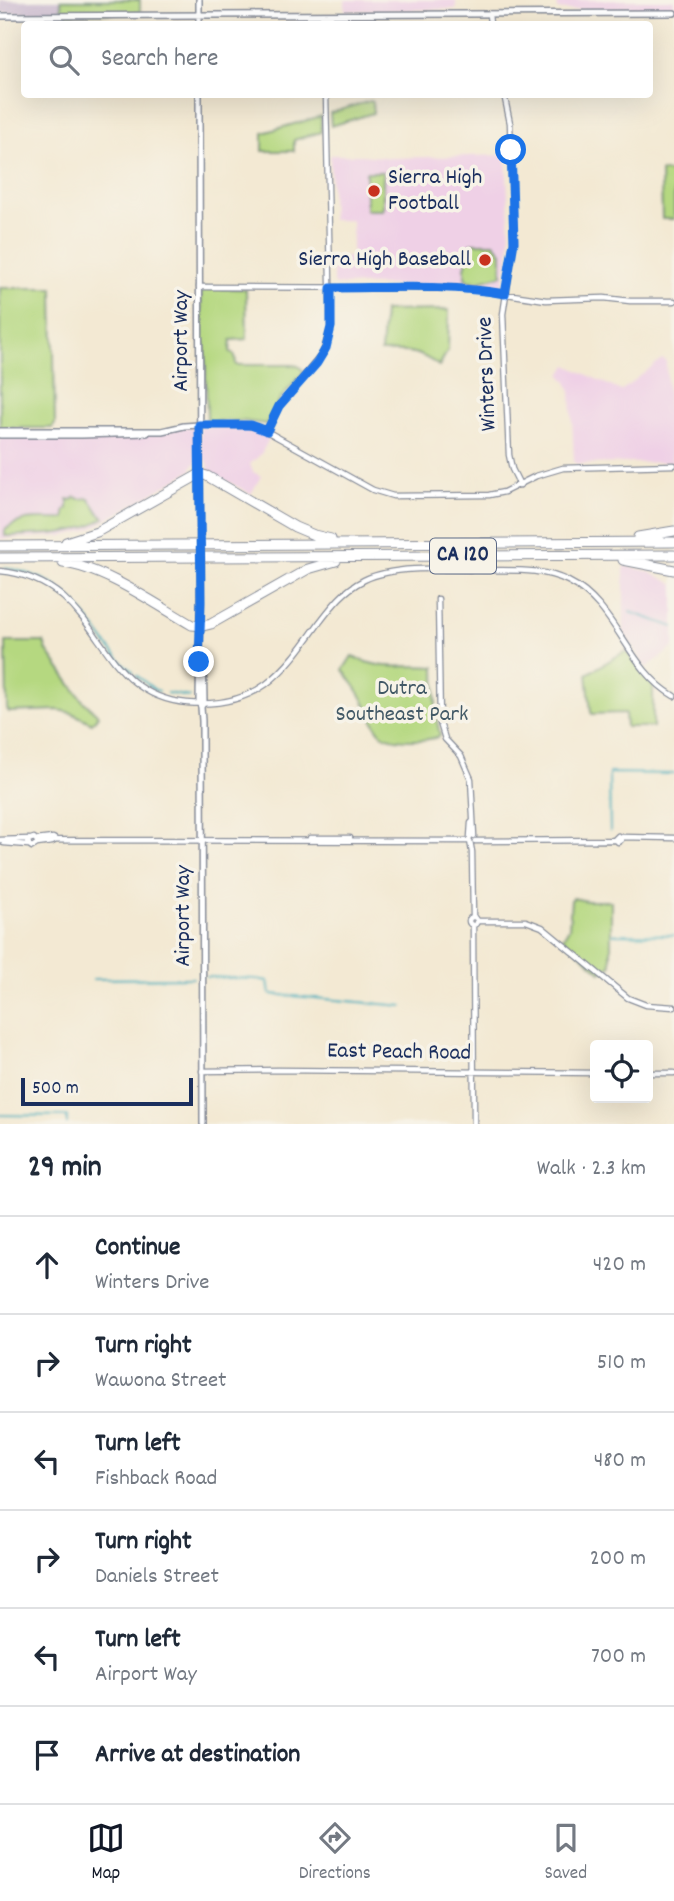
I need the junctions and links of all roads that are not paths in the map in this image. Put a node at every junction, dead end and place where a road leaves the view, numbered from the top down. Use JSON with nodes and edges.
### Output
{"nodes":[{"id":1,"x":198,"y":0,"type":"edge"},
{"id":2,"x":674,"y":13,"type":"edge"},
{"id":3,"x":489,"y":14,"type":"junction"},
{"id":4,"x":199,"y":15,"type":"junction"},
{"id":5,"x":324,"y":15,"type":"junction"},
{"id":6,"x":0,"y":16,"type":"edge"},
{"id":7,"x":199,"y":21,"type":"edge"},
{"id":8,"x":324,"y":21,"type":"edge"},
{"id":9,"x":490,"y":21,"type":"edge"},
{"id":10,"x":200,"y":98,"type":"edge"},
{"id":11,"x":326,"y":98,"type":"edge"},
{"id":12,"x":505,"y":98,"type":"edge"},
{"id":13,"x":199,"y":287,"type":"junction"},
{"id":14,"x":331,"y":288,"type":"junction"},
{"id":15,"x":505,"y":294,"type":"junction"},
{"id":16,"x":674,"y":301,"type":"edge"},
{"id":17,"x":199,"y":425,"type":"junction"},
{"id":18,"x":267,"y":431,"type":"junction"},
{"id":19,"x":0,"y":433,"type":"edge"},
{"id":20,"x":674,"y":465,"type":"edge"},
{"id":21,"x":200,"y":474,"type":"junction"},
{"id":22,"x":520,"y":485,"type":"junction"},
{"id":23,"x":674,"y":531,"type":"edge"},
{"id":24,"x":514,"y":542,"type":"junction"},
{"id":25,"x":674,"y":542,"type":"edge"},
{"id":26,"x":377,"y":543,"type":"junction"},
{"id":27,"x":0,"y":546,"type":"edge"},
{"id":28,"x":33,"y":546,"type":"junction"},
{"id":29,"x":580,"y":555,"type":"junction"},
{"id":30,"x":674,"y":555,"type":"edge"},
{"id":31,"x":380,"y":557,"type":"junction"},
{"id":32,"x":0,"y":558,"type":"edge"},
{"id":33,"x":22,"y":558,"type":"junction"},
{"id":34,"x":674,"y":570,"type":"edge"},
{"id":35,"x":0,"y":572,"type":"edge"},
{"id":36,"x":438,"y":600,"type":"dead end"},
{"id":37,"x":201,"y":628,"type":"junction"},
{"id":38,"x":674,"y":696,"type":"edge"},
{"id":39,"x":201,"y":704,"type":"junction"},
{"id":40,"x":472,"y":839,"type":"junction"},
{"id":41,"x":674,"y":839,"type":"edge"},
{"id":42,"x":202,"y":840,"type":"junction"},
{"id":43,"x":0,"y":841,"type":"edge"},
{"id":44,"x":474,"y":921,"type":"junction"},
{"id":45,"x":674,"y":1007,"type":"edge"},
{"id":46,"x":202,"y":1071,"type":"junction"},
{"id":47,"x":474,"y":1072,"type":"junction"},
{"id":48,"x":590,"y":1073,"type":"edge"},
{"id":49,"x":653,"y":1073,"type":"edge"},
{"id":50,"x":674,"y":1073,"type":"edge"},
{"id":51,"x":203,"y":1124,"type":"edge"},
{"id":52,"x":474,"y":1124,"type":"edge"}],
"edges":[{"from":1,"to":4,"type":"main road"},
{"from":2,"to":3,"type":"main road"},
{"from":3,"to":5,"type":"main road"},
{"from":3,"to":9,"type":"street"},
{"from":4,"to":5,"type":"main road"},
{"from":4,"to":6,"type":"main road"},
{"from":4,"to":7,"type":"main road"},
{"from":5,"to":8,"type":"street"},
{"from":10,"to":13,"type":"main road","name":"Airport Way"},
{"from":11,"to":14,"type":"street"},
{"from":12,"to":15,"type":"street","name":"Winters Drive"},
{"from":13,"to":14,"type":"street"},
{"from":13,"to":17,"type":"main road","name":"Airport Way"},
{"from":14,"to":15,"type":"street"},
{"from":14,"to":18,"type":"street"},
{"from":15,"to":16,"type":"street"},
{"from":15,"to":22,"type":"street","name":"Winters Drive"},
{"from":17,"to":18,"type":"street"},
{"from":17,"to":19,"type":"main road"},
{"from":17,"to":21,"type":"main road","name":"Airport Way"},
{"from":18,"to":22,"type":"street"},
{"from":20,"to":22,"type":"street"},
{"from":21,"to":26,"type":"highway"},
{"from":21,"to":28,"type":"highway"},
{"from":21,"to":37,"type":"main road","name":"Airport Way","bridge":true},
{"from":23,"to":24,"type":"highway"},
{"from":24,"to":25,"type":"highway","number":"CA 120"},
{"from":24,"to":26,"type":"highway","number":"CA 120"},
{"from":26,"to":28,"type":"highway","number":"CA 120"},
{"from":27,"to":28,"type":"highway","number":"CA 120"},
{"from":29,"to":30,"type":"highway","number":"CA 120"},
{"from":29,"to":31,"type":"highway","number":"CA 120"},
{"from":29,"to":34,"type":"highway"},
{"from":31,"to":33,"type":"highway","number":"CA 120"},
{"from":31,"to":37,"type":"highway"},
{"from":32,"to":33,"type":"highway","number":"CA 120"},
{"from":33,"to":37,"type":"highway"},
{"from":35,"to":39,"type":"street"},
{"from":36,"to":40,"type":"street"},
{"from":37,"to":39,"type":"main road","name":"Airport Way"},
{"from":38,"to":39,"type":"street"},
{"from":39,"to":42,"type":"main road","name":"Airport Way"},
{"from":40,"to":41,"type":"street"},
{"from":40,"to":42,"type":"street"},
{"from":40,"to":44,"type":"street"},
{"from":42,"to":43,"type":"street"},
{"from":42,"to":46,"type":"main road","name":"Airport Way"},
{"from":44,"to":45,"type":"street"},
{"from":44,"to":47,"type":"street"},
{"from":46,"to":47,"type":"street","name":"East Peach Road"},
{"from":46,"to":51,"type":"main road","name":"Airport Way"},
{"from":47,"to":48,"type":"street","name":"East Peach Road"},
{"from":47,"to":52,"type":"street"},
{"from":49,"to":50,"type":"street"}]}
